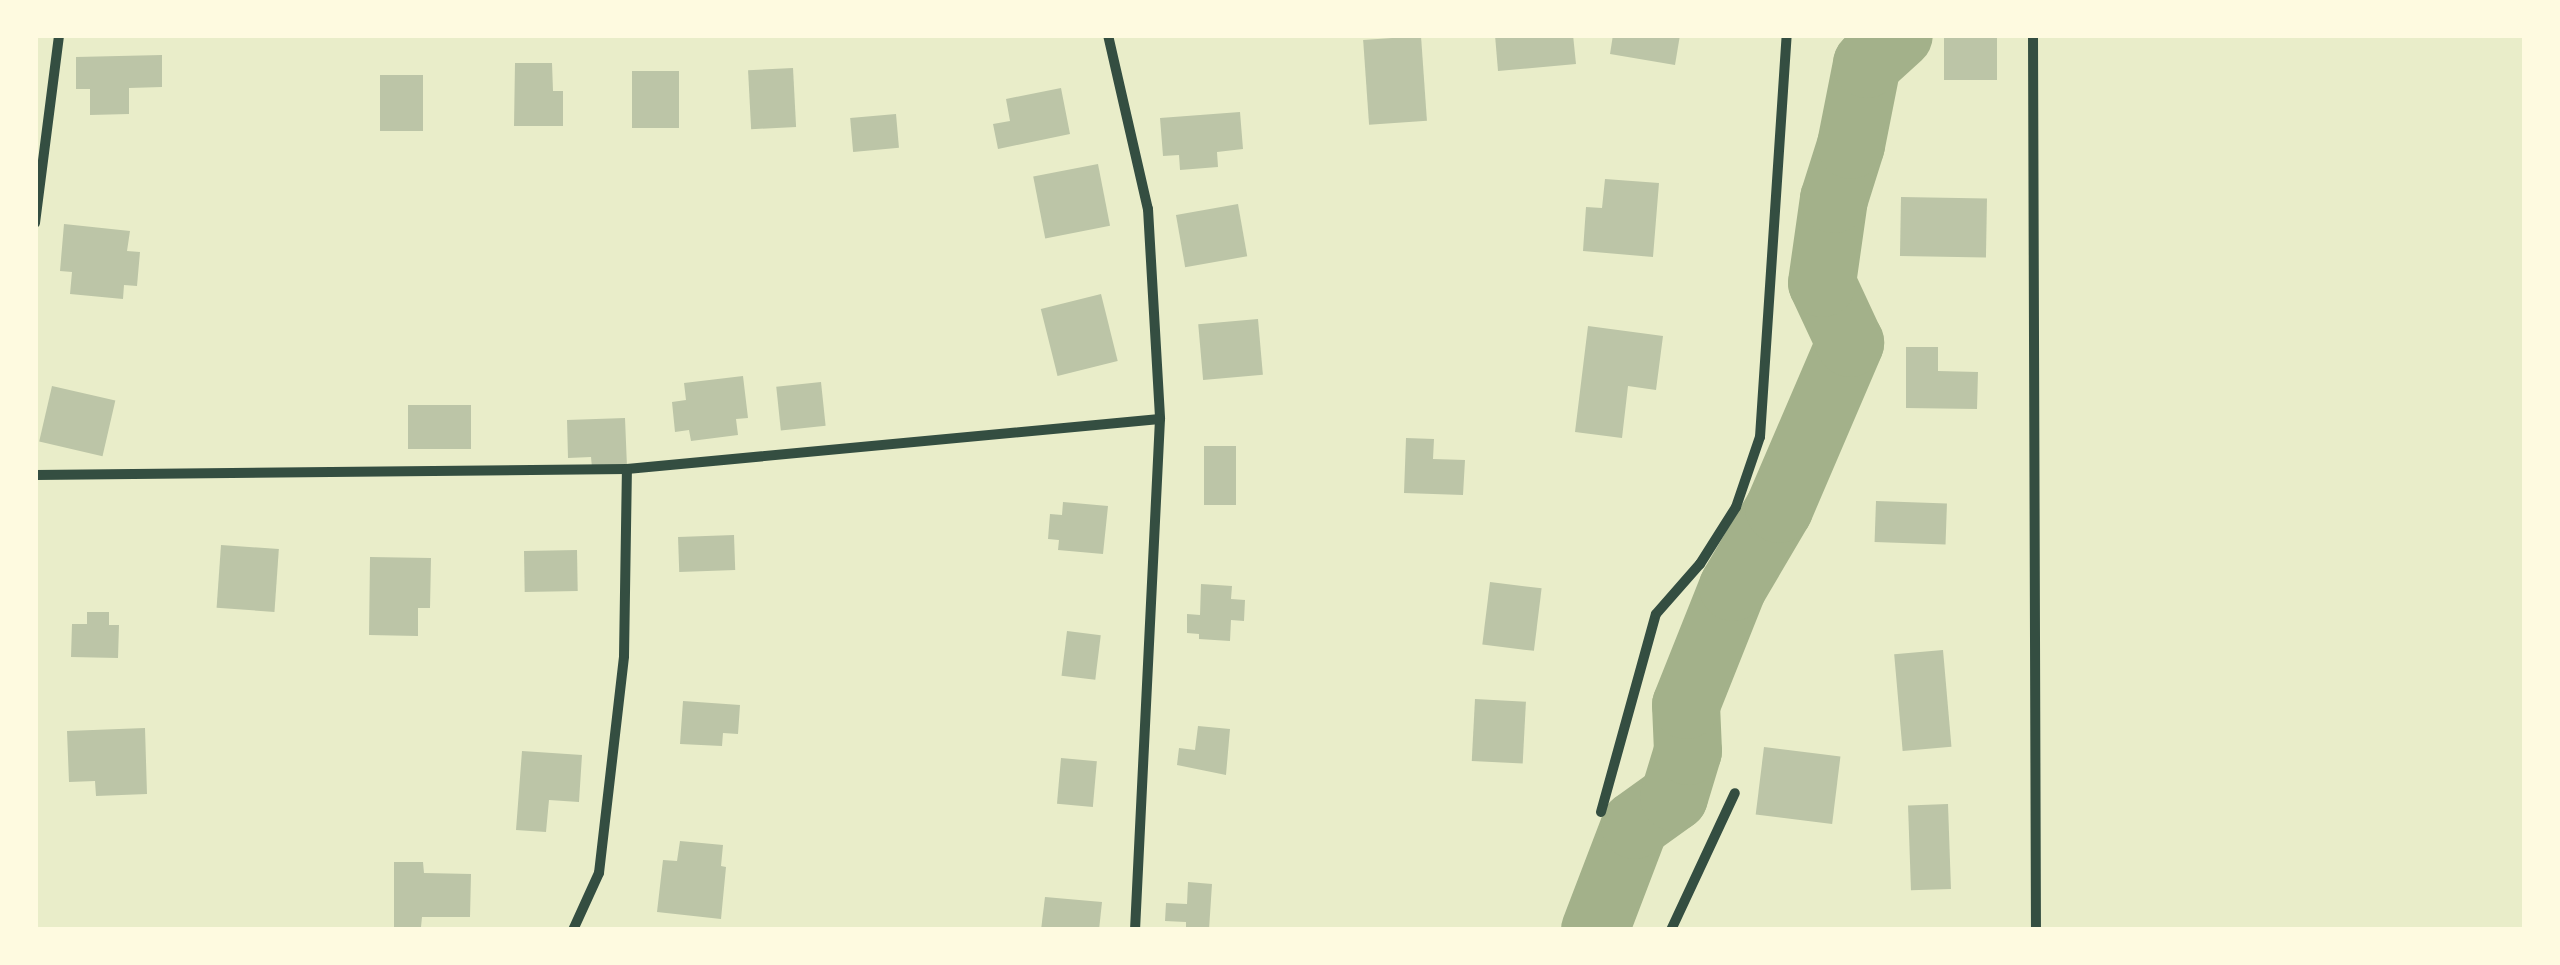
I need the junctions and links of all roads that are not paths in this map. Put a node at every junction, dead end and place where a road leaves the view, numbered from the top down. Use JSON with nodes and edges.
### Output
{"nodes":[{"id":1,"x":59,"y":35,"type":"edge"},
{"id":2,"x":1108,"y":35,"type":"edge"},
{"id":3,"x":1787,"y":35,"type":"edge"},
{"id":4,"x":2033,"y":35,"type":"edge"},
{"id":5,"x":35,"y":224,"type":"edge"},
{"id":6,"x":1160,"y":418,"type":"junction"},
{"id":7,"x":628,"y":470,"type":"junction"},
{"id":8,"x":35,"y":475,"type":"edge"},
{"id":9,"x":1736,"y":793,"type":"dead end"},
{"id":10,"x":1601,"y":812,"type":"dead end"},
{"id":11,"x":573,"y":930,"type":"edge"},
{"id":12,"x":1135,"y":930,"type":"edge"},
{"id":13,"x":1671,"y":930,"type":"edge"},
{"id":14,"x":2036,"y":930,"type":"edge"}],
"edges":[{"from":1,"to":5,"type":"street"},
{"from":2,"to":6,"type":"street"},
{"from":3,"to":10,"type":"street"},
{"from":4,"to":14,"type":"street"},
{"from":6,"to":7,"type":"street"},
{"from":6,"to":12,"type":"street"},
{"from":7,"to":8,"type":"street"},
{"from":7,"to":11,"type":"street"},
{"from":9,"to":13,"type":"street"}]}
